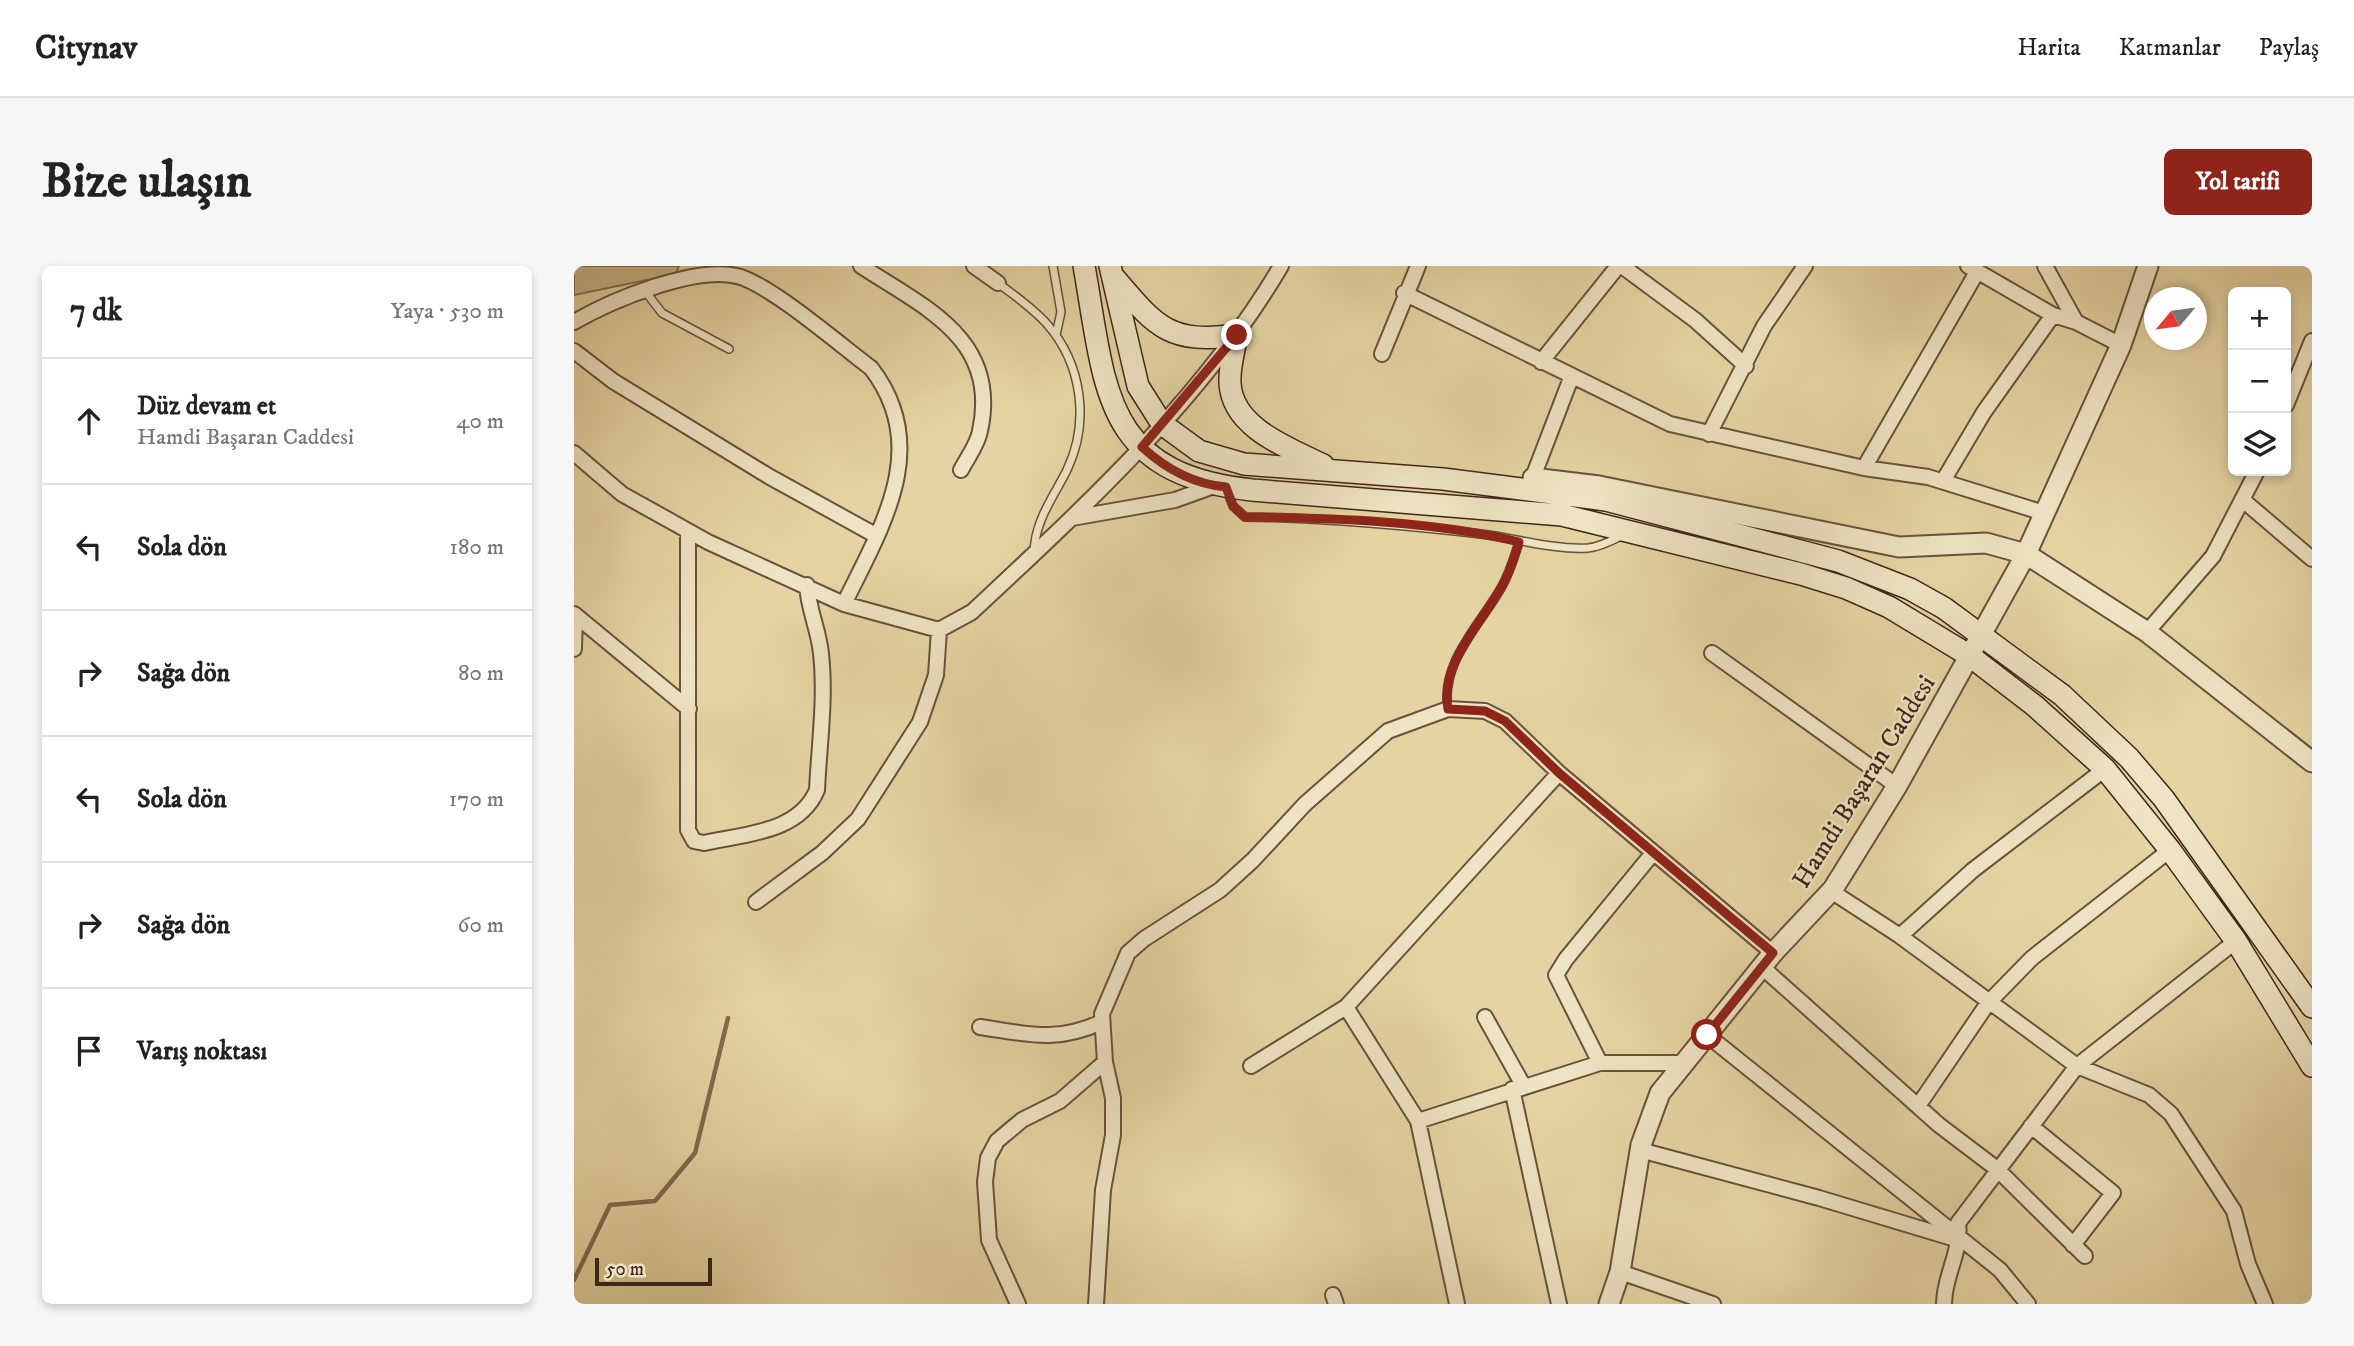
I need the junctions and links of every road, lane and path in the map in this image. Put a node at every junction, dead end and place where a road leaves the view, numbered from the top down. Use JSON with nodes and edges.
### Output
{"nodes":[{"id":1,"x":861,"y":266,"type":"edge"},
{"id":2,"x":974,"y":266,"type":"edge"},
{"id":3,"x":1053,"y":266,"type":"edge"},
{"id":4,"x":1084,"y":266,"type":"edge"},
{"id":5,"x":1281,"y":266,"type":"edge"},
{"id":6,"x":1418,"y":266,"type":"edge"},
{"id":7,"x":1620,"y":266,"type":"edge"},
{"id":8,"x":1805,"y":266,"type":"edge"},
{"id":9,"x":2045,"y":266,"type":"edge"},
{"id":10,"x":1972,"y":269,"type":"edge"},
{"id":11,"x":2144,"y":269,"type":"edge"},
{"id":12,"x":1110,"y":270,"type":"edge"},
{"id":13,"x":998,"y":283,"type":"joint"},
{"id":14,"x":645,"y":292,"type":"junction"},
{"id":15,"x":1404,"y":293,"type":"junction"},
{"id":16,"x":2053,"y":315,"type":"junction"},
{"id":17,"x":574,"y":322,"type":"edge"},
{"id":18,"x":2076,"y":322,"type":"junction"},
{"id":19,"x":1056,"y":335,"type":"junction"},
{"id":20,"x":1237,"y":335,"type":"junction"},
{"id":21,"x":2121,"y":345,"type":"junction"},
{"id":22,"x":729,"y":349,"type":"dead end"},
{"id":23,"x":574,"y":351,"type":"edge"},
{"id":24,"x":2310,"y":352,"type":"edge"},
{"id":25,"x":1382,"y":354,"type":"dead end"},
{"id":26,"x":1541,"y":362,"type":"junction"},
{"id":27,"x":1746,"y":366,"type":"junction"},
{"id":28,"x":1571,"y":378,"type":"junction"},
{"id":29,"x":2291,"y":394,"type":"edge"},
{"id":30,"x":1162,"y":424,"type":"junction"},
{"id":31,"x":1709,"y":434,"type":"junction"},
{"id":32,"x":1142,"y":447,"type":"junction"},
{"id":33,"x":574,"y":453,"type":"edge"},
{"id":34,"x":1864,"y":468,"type":"junction"},
{"id":35,"x":961,"y":470,"type":"dead end"},
{"id":36,"x":1331,"y":470,"type":"junction"},
{"id":37,"x":2256,"y":476,"type":"edge"},
{"id":38,"x":1943,"y":481,"type":"junction"},
{"id":39,"x":1531,"y":483,"type":"junction"},
{"id":40,"x":1220,"y":487,"type":"junction"},
{"id":41,"x":2244,"y":501,"type":"junction"},
{"id":42,"x":1520,"y":509,"type":"junction"},
{"id":43,"x":2044,"y":513,"type":"junction"},
{"id":44,"x":1072,"y":518,"type":"junction"},
{"id":45,"x":1631,"y":530,"type":"junction"},
{"id":46,"x":688,"y":532,"type":"junction"},
{"id":47,"x":877,"y":536,"type":"junction"},
{"id":48,"x":1519,"y":542,"type":"junction"},
{"id":49,"x":1034,"y":553,"type":"junction"},
{"id":50,"x":2025,"y":554,"type":"junction"},
{"id":51,"x":2312,"y":559,"type":"edge"},
{"id":52,"x":807,"y":585,"type":"junction"},
{"id":53,"x":844,"y":604,"type":"junction"},
{"id":54,"x":574,"y":615,"type":"edge"},
{"id":55,"x":939,"y":630,"type":"junction"},
{"id":56,"x":2147,"y":632,"type":"junction"},
{"id":57,"x":1982,"y":635,"type":"junction"},
{"id":58,"x":574,"y":649,"type":"edge"},
{"id":59,"x":1712,"y":653,"type":"dead end"},
{"id":60,"x":1970,"y":656,"type":"junction"},
{"id":61,"x":689,"y":709,"type":"junction"},
{"id":62,"x":1448,"y":709,"type":"junction"},
{"id":63,"x":2312,"y":762,"type":"edge"},
{"id":64,"x":2105,"y":769,"type":"junction"},
{"id":65,"x":1559,"y":773,"type":"junction"},
{"id":66,"x":1896,"y":786,"type":"junction"},
{"id":67,"x":2171,"y":849,"type":"junction"},
{"id":68,"x":1653,"y":853,"type":"junction"},
{"id":69,"x":1831,"y":891,"type":"junction"},
{"id":70,"x":756,"y":902,"type":"dead end"},
{"id":71,"x":1900,"y":936,"type":"junction"},
{"id":72,"x":2236,"y":942,"type":"junction"},
{"id":73,"x":1768,"y":960,"type":"junction"},
{"id":74,"x":1988,"y":1003,"type":"junction"},
{"id":75,"x":1346,"y":1007,"type":"junction"},
{"id":76,"x":2312,"y":1007,"type":"edge"},
{"id":77,"x":1485,"y":1017,"type":"dead end"},
{"id":78,"x":1102,"y":1021,"type":"junction"},
{"id":79,"x":980,"y":1027,"type":"dead end"},
{"id":80,"x":1707,"y":1035,"type":"junction"},
{"id":81,"x":1105,"y":1062,"type":"junction"},
{"id":82,"x":1600,"y":1062,"type":"junction"},
{"id":83,"x":1682,"y":1063,"type":"junction"},
{"id":84,"x":1251,"y":1066,"type":"dead end"},
{"id":85,"x":2077,"y":1066,"type":"junction"},
{"id":86,"x":2312,"y":1066,"type":"edge"},
{"id":87,"x":1518,"y":1087,"type":"junction"},
{"id":88,"x":1918,"y":1106,"type":"junction"},
{"id":89,"x":1418,"y":1121,"type":"junction"},
{"id":90,"x":2031,"y":1126,"type":"junction"},
{"id":91,"x":1640,"y":1150,"type":"junction"},
{"id":92,"x":1997,"y":1169,"type":"junction"},
{"id":93,"x":1960,"y":1241,"type":"junction"},
{"id":94,"x":2073,"y":1245,"type":"junction"},
{"id":95,"x":2085,"y":1256,"type":"dead end"},
{"id":96,"x":1620,"y":1272,"type":"junction"},
{"id":97,"x":1606,"y":1303,"type":"edge"},
{"id":98,"x":1018,"y":1304,"type":"edge"},
{"id":99,"x":1096,"y":1304,"type":"edge"},
{"id":100,"x":1457,"y":1304,"type":"edge"},
{"id":101,"x":1559,"y":1304,"type":"edge"},
{"id":102,"x":1713,"y":1304,"type":"edge"},
{"id":103,"x":1944,"y":1304,"type":"edge"},
{"id":104,"x":2028,"y":1304,"type":"edge"},
{"id":105,"x":2265,"y":1304,"type":"edge"}],
"edges":[{"from":1,"to":35,"type":"street"},
{"from":2,"to":13,"type":"street"},
{"from":3,"to":19,"type":"lane"},
{"from":4,"to":32,"type":"main road"},
{"from":5,"to":20,"type":"street"},
{"from":6,"to":15,"type":"street"},
{"from":7,"to":26,"type":"street"},
{"from":7,"to":27,"type":"street"},
{"from":8,"to":27,"type":"street"},
{"from":9,"to":18,"type":"street"},
{"from":10,"to":16,"type":"street"},
{"from":10,"to":34,"type":"street"},
{"from":11,"to":21,"type":"street","name":"Hamdi Başaran Caddesi"},
{"from":12,"to":20,"type":"main road"},
{"from":12,"to":30,"type":"main road"},
{"from":13,"to":19,"type":"lane"},
{"from":14,"to":17,"type":"street"},
{"from":14,"to":22,"type":"lane"},
{"from":14,"to":47,"type":"street"},
{"from":15,"to":25,"type":"street"},
{"from":15,"to":26,"type":"street"},
{"from":16,"to":18,"type":"street"},
{"from":16,"to":38,"type":"street"},
{"from":18,"to":21,"type":"street"},
{"from":19,"to":49,"type":"lane"},
{"from":20,"to":30,"type":"street"},
{"from":20,"to":36,"type":"main road"},
{"from":21,"to":43,"type":"street","name":"Hamdi Başaran Caddesi"},
{"from":23,"to":47,"type":"street"},
{"from":24,"to":29,"type":"street"},
{"from":26,"to":28,"type":"street"},
{"from":27,"to":31,"type":"street"},
{"from":28,"to":31,"type":"street"},
{"from":28,"to":39,"type":"street"},
{"from":30,"to":32,"type":"street"},
{"from":30,"to":36,"type":"main road"},
{"from":31,"to":34,"type":"street"},
{"from":32,"to":40,"type":"main road"},
{"from":32,"to":44,"type":"street"},
{"from":33,"to":46,"type":"street"},
{"from":34,"to":38,"type":"street"},
{"from":36,"to":39,"type":"main road"},
{"from":37,"to":41,"type":"street"},
{"from":38,"to":43,"type":"street"},
{"from":39,"to":42,"type":"street"},
{"from":39,"to":50,"type":"street"},
{"from":39,"to":57,"type":"main road"},
{"from":40,"to":42,"type":"main road"},
{"from":40,"to":44,"type":"street"},
{"from":40,"to":48,"type":"lane"},
{"from":41,"to":51,"type":"street"},
{"from":41,"to":56,"type":"street"},
{"from":42,"to":45,"type":"main road"},
{"from":43,"to":50,"type":"street","name":"Hamdi Başaran Caddesi"},
{"from":44,"to":49,"type":"street"},
{"from":45,"to":48,"type":"lane"},
{"from":45,"to":60,"type":"main road"},
{"from":46,"to":52,"type":"street"},
{"from":46,"to":61,"type":"street"},
{"from":47,"to":53,"type":"street"},
{"from":48,"to":62,"type":"lane"},
{"from":49,"to":55,"type":"street"},
{"from":50,"to":56,"type":"street"},
{"from":50,"to":57,"type":"street","name":"Hamdi Başaran Caddesi"},
{"from":52,"to":53,"type":"street"},
{"from":52,"to":61,"type":"street"},
{"from":53,"to":55,"type":"street"},
{"from":54,"to":58,"type":"street"},
{"from":54,"to":61,"type":"street"},
{"from":55,"to":70,"type":"street"},
{"from":56,"to":63,"type":"street"},
{"from":57,"to":60,"type":"street","name":"Hamdi Başaran Caddesi"},
{"from":57,"to":76,"type":"main road"},
{"from":59,"to":66,"type":"street"},
{"from":60,"to":64,"type":"main road"},
{"from":60,"to":66,"type":"street","name":"Hamdi Başaran Caddesi"},
{"from":62,"to":65,"type":"street"},
{"from":62,"to":78,"type":"street"},
{"from":64,"to":67,"type":"main road"},
{"from":64,"to":71,"type":"street"},
{"from":65,"to":68,"type":"street"},
{"from":65,"to":75,"type":"street"},
{"from":66,"to":69,"type":"street","name":"Hamdi Başaran Caddesi"},
{"from":67,"to":72,"type":"main road"},
{"from":67,"to":74,"type":"street"},
{"from":68,"to":73,"type":"street"},
{"from":68,"to":82,"type":"street"},
{"from":69,"to":71,"type":"street"},
{"from":69,"to":73,"type":"street","name":"Hamdi Başaran Caddesi"},
{"from":71,"to":74,"type":"street"},
{"from":72,"to":85,"type":"street"},
{"from":72,"to":86,"type":"main road"},
{"from":73,"to":80,"type":"street","name":"Hamdi Başaran Caddesi"},
{"from":73,"to":88,"type":"street"},
{"from":74,"to":85,"type":"street"},
{"from":74,"to":88,"type":"street"},
{"from":75,"to":84,"type":"street"},
{"from":75,"to":89,"type":"street"},
{"from":77,"to":87,"type":"street"},
{"from":78,"to":79,"type":"street"},
{"from":78,"to":81,"type":"street"},
{"from":80,"to":83,"type":"street","name":"Hamdi Başaran Caddesi"},
{"from":80,"to":93,"type":"street"},
{"from":81,"to":98,"type":"street"},
{"from":81,"to":99,"type":"street"},
{"from":82,"to":83,"type":"street"},
{"from":82,"to":87,"type":"street"},
{"from":83,"to":91,"type":"street","name":"Hamdi Başaran Caddesi"},
{"from":85,"to":90,"type":"street"},
{"from":85,"to":105,"type":"street"},
{"from":87,"to":89,"type":"street"},
{"from":87,"to":101,"type":"street"},
{"from":88,"to":92,"type":"street"},
{"from":89,"to":100,"type":"street"},
{"from":90,"to":92,"type":"street"},
{"from":90,"to":94,"type":"street"},
{"from":91,"to":93,"type":"street"},
{"from":91,"to":96,"type":"street","name":"Hamdi Başaran Caddesi"},
{"from":92,"to":93,"type":"street"},
{"from":92,"to":94,"type":"street"},
{"from":93,"to":103,"type":"street"},
{"from":93,"to":104,"type":"street"},
{"from":94,"to":95,"type":"street"},
{"from":96,"to":97,"type":"street","name":"Hamdi Başaran Caddesi"},
{"from":96,"to":102,"type":"street"}]}
